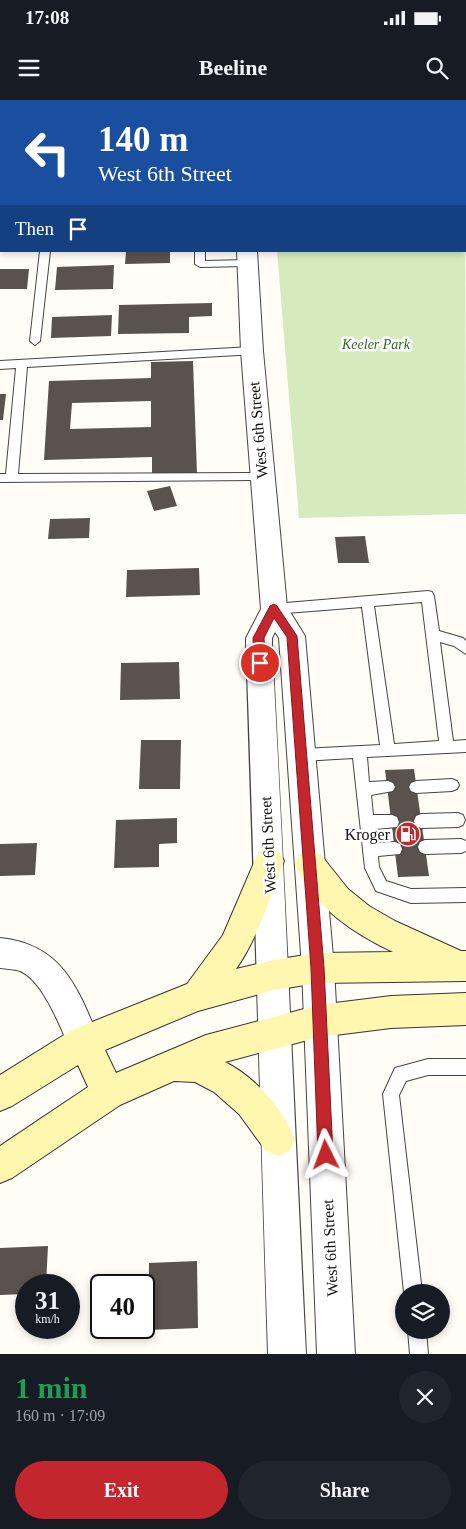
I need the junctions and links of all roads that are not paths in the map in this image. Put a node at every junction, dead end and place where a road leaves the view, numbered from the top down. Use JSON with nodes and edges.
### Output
{"nodes":[{"id":1,"x":45,"y":252,"type":"edge"},
{"id":2,"x":200,"y":252,"type":"edge"},
{"id":3,"x":247,"y":257,"type":"edge"},
{"id":4,"x":36,"y":341,"type":"dead end"},
{"id":5,"x":252,"y":351,"type":"junction"},
{"id":6,"x":22,"y":364,"type":"junction"},
{"id":7,"x":0,"y":365,"type":"edge"},
{"id":8,"x":6,"y":477,"type":"edge"},
{"id":9,"x":262,"y":477,"type":"junction"},
{"id":10,"x":367,"y":600,"type":"junction"},
{"id":11,"x":274,"y":609,"type":"junction"},
{"id":12,"x":432,"y":634,"type":"junction"},
{"id":13,"x":466,"y":648,"type":"edge"},
{"id":14,"x":466,"y":746,"type":"edge"},
{"id":15,"x":447,"y":747,"type":"junction"},
{"id":16,"x":388,"y":750,"type":"junction"},
{"id":17,"x":359,"y":752,"type":"junction"},
{"id":18,"x":302,"y":755,"type":"junction"},
{"id":19,"x":452,"y":785,"type":"dead end"},
{"id":20,"x":416,"y":786,"type":"dead end"},
{"id":21,"x":388,"y":787,"type":"dead end"},
{"id":22,"x":363,"y":788,"type":"junction"},
{"id":23,"x":458,"y":820,"type":"dead end"},
{"id":24,"x":421,"y":821,"type":"dead end"},
{"id":25,"x":367,"y":822,"type":"junction"},
{"id":26,"x":392,"y":822,"type":"dead end"},
{"id":27,"x":461,"y":846,"type":"dead end"},
{"id":28,"x":425,"y":847,"type":"dead end"},
{"id":29,"x":395,"y":849,"type":"dead end"},
{"id":30,"x":370,"y":850,"type":"junction"},
{"id":31,"x":269,"y":860,"type":"junction"},
{"id":32,"x":310,"y":866,"type":"junction"},
{"id":33,"x":466,"y":895,"type":"edge"},
{"id":34,"x":0,"y":953,"type":"edge"},
{"id":35,"x":463,"y":966,"type":"edge"},
{"id":36,"x":318,"y":968,"type":"junction"},
{"id":37,"x":274,"y":975,"type":"junction"},
{"id":38,"x":198,"y":995,"type":"junction"},
{"id":39,"x":466,"y":1009,"type":"edge"},
{"id":40,"x":319,"y":1021,"type":"junction"},
{"id":41,"x":274,"y":1034,"type":"junction"},
{"id":42,"x":84,"y":1042,"type":"junction"},
{"id":43,"x":173,"y":1065,"type":"junction"},
{"id":44,"x":466,"y":1067,"type":"edge"},
{"id":45,"x":108,"y":1093,"type":"junction"},
{"id":46,"x":0,"y":1094,"type":"edge"},
{"id":47,"x":278,"y":1139,"type":"junction"},
{"id":48,"x":0,"y":1166,"type":"edge"},
{"id":49,"x":412,"y":1284,"type":"edge"},
{"id":50,"x":418,"y":1339,"type":"edge"},
{"id":51,"x":287,"y":1354,"type":"edge"},
{"id":52,"x":336,"y":1354,"type":"edge"},
{"id":53,"x":419,"y":1354,"type":"edge"}],
"edges":[{"from":1,"to":4,"type":"lane"},
{"from":2,"to":3,"type":"lane"},
{"from":3,"to":5,"type":"street","name":"West 6th Street"},
{"from":5,"to":6,"type":"lane"},
{"from":5,"to":9,"type":"street","name":"West 6th Street"},
{"from":6,"to":7,"type":"lane"},
{"from":6,"to":8,"type":"lane"},
{"from":8,"to":9,"type":"lane"},
{"from":9,"to":11,"type":"street","name":"West 6th Street"},
{"from":10,"to":11,"type":"lane"},
{"from":10,"to":12,"type":"lane"},
{"from":10,"to":16,"type":"lane"},
{"from":11,"to":18,"type":"street","name":"West 6th Street"},
{"from":11,"to":31,"type":"street","name":"West 6th Street"},
{"from":12,"to":13,"type":"lane"},
{"from":12,"to":15,"type":"lane"},
{"from":14,"to":15,"type":"lane"},
{"from":15,"to":16,"type":"lane"},
{"from":16,"to":17,"type":"lane"},
{"from":17,"to":18,"type":"lane"},
{"from":17,"to":22,"type":"lane"},
{"from":18,"to":32,"type":"street","name":"West 6th Street"},
{"from":19,"to":20,"type":"lane"},
{"from":21,"to":22,"type":"lane"},
{"from":22,"to":25,"type":"lane"},
{"from":23,"to":24,"type":"lane"},
{"from":25,"to":26,"type":"lane"},
{"from":25,"to":30,"type":"lane"},
{"from":27,"to":28,"type":"lane"},
{"from":29,"to":30,"type":"lane"},
{"from":30,"to":33,"type":"lane"},
{"from":31,"to":37,"type":"street","name":"West 6th Street"},
{"from":31,"to":38,"type":"main road"},
{"from":32,"to":35,"type":"main road"},
{"from":32,"to":36,"type":"street","name":"West 6th Street"},
{"from":34,"to":42,"type":"street"},
{"from":35,"to":36,"type":"main road"},
{"from":36,"to":37,"type":"main road"},
{"from":36,"to":40,"type":"street","name":"West 6th Street"},
{"from":37,"to":38,"type":"main road"},
{"from":37,"to":41,"type":"street","name":"West 6th Street"},
{"from":38,"to":42,"type":"main road"},
{"from":39,"to":40,"type":"main road"},
{"from":40,"to":41,"type":"main road"},
{"from":40,"to":52,"type":"street","name":"West 6th Street"},
{"from":41,"to":43,"type":"main road"},
{"from":41,"to":47,"type":"street","name":"West 6th Street"},
{"from":42,"to":45,"type":"main road"},
{"from":42,"to":46,"type":"main road"},
{"from":43,"to":45,"type":"main road"},
{"from":43,"to":47,"type":"main road"},
{"from":44,"to":49,"type":"lane"},
{"from":45,"to":48,"type":"main road"},
{"from":47,"to":51,"type":"street","name":"West 6th Street"},
{"from":50,"to":53,"type":"lane"}]}
